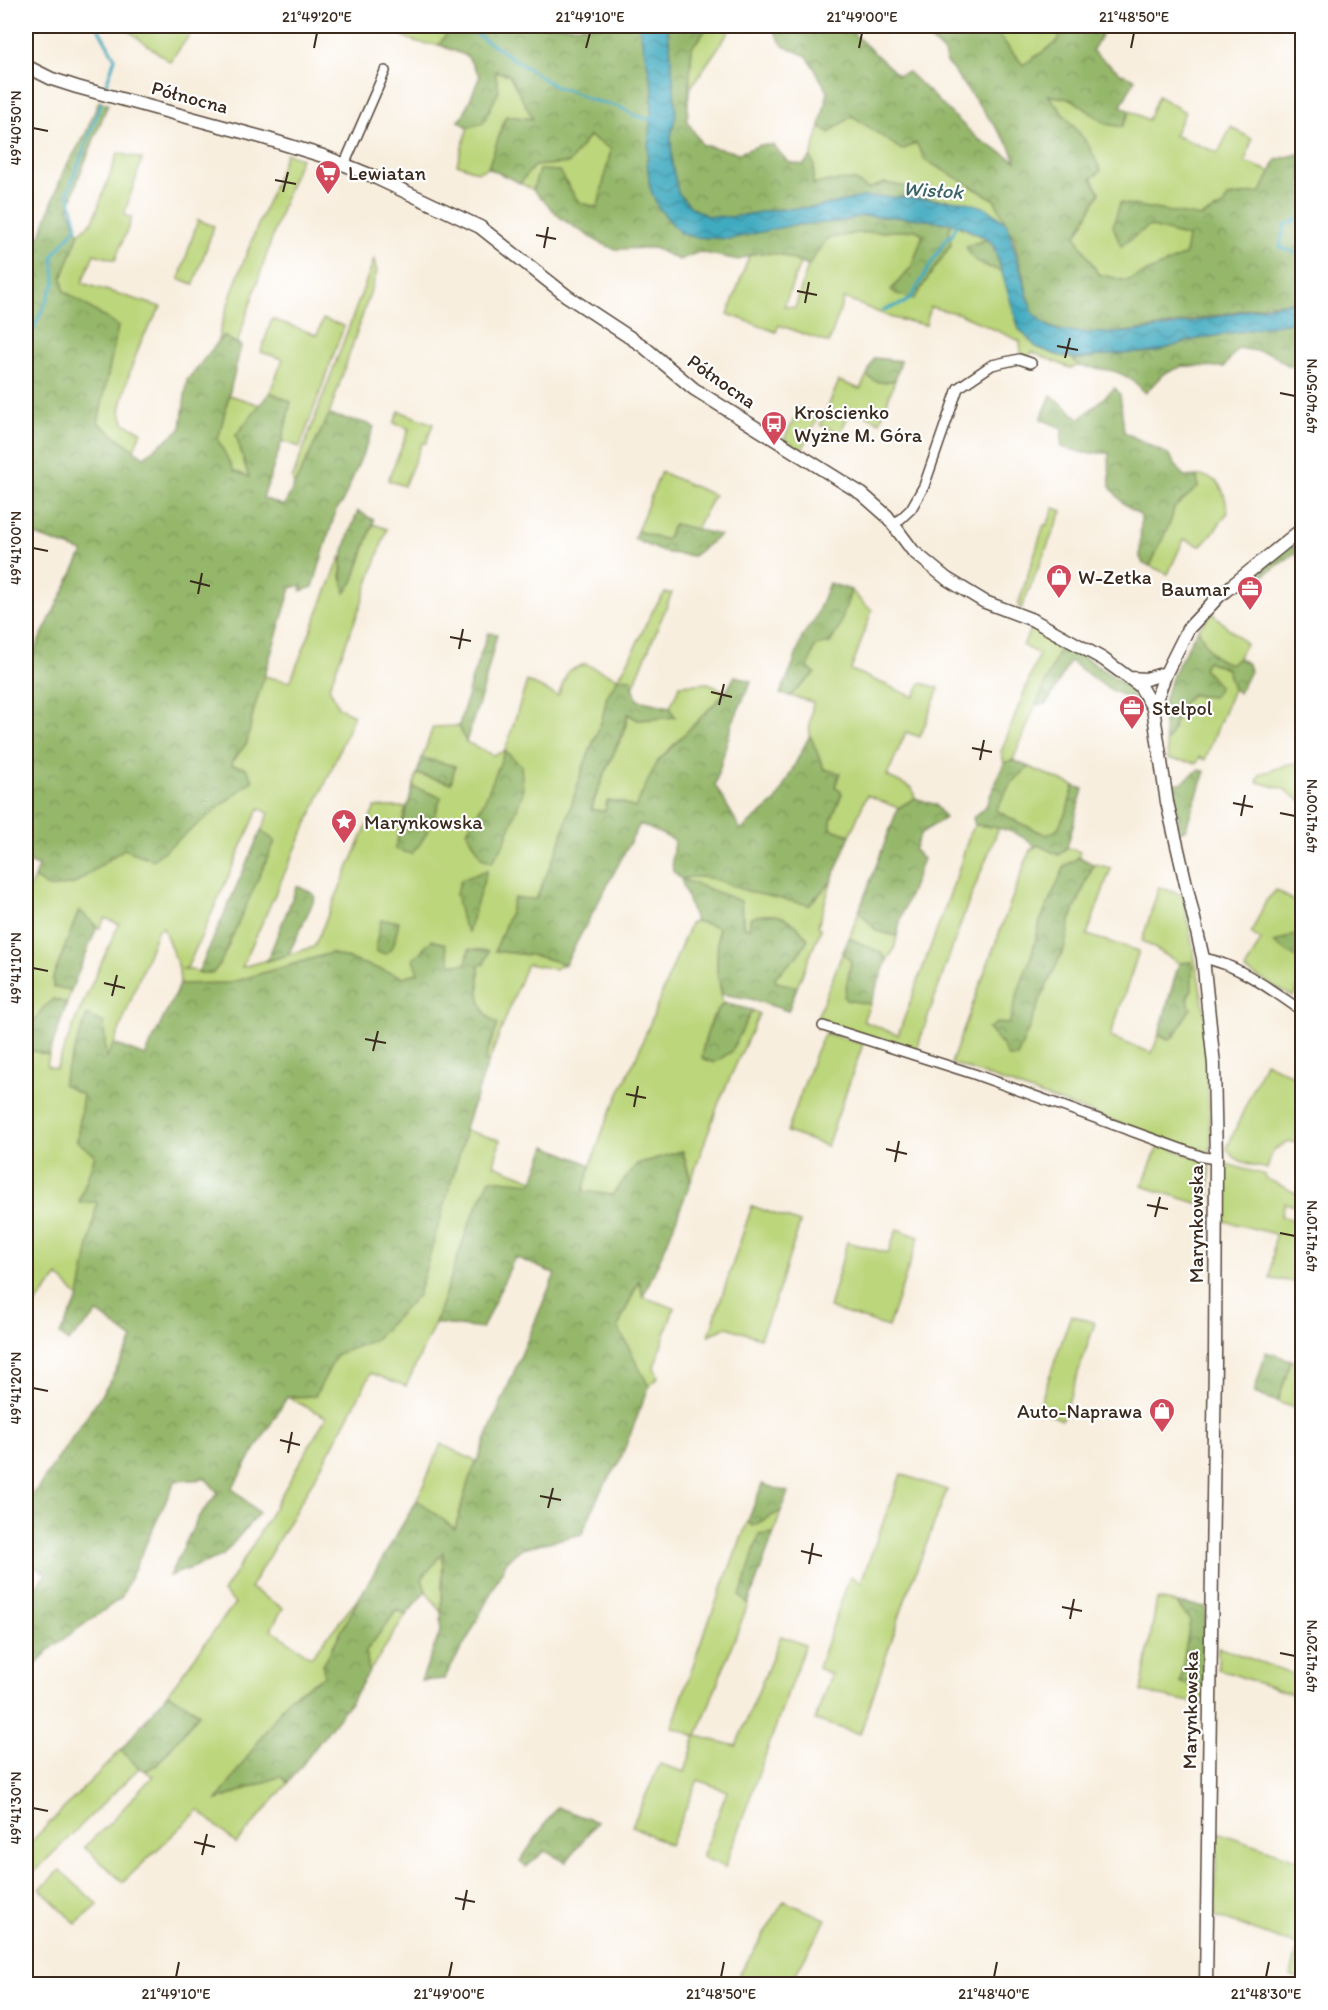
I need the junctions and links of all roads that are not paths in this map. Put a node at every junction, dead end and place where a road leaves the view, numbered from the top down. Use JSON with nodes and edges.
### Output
{"nodes":[{"id":1,"x":26,"y":68,"type":"edge"},
{"id":2,"x":385,"y":70,"type":"dead end"},
{"id":3,"x":344,"y":165,"type":"junction"},
{"id":4,"x":1031,"y":363,"type":"dead end"},
{"id":5,"x":894,"y":525,"type":"junction"},
{"id":6,"x":1302,"y":529,"type":"edge"},
{"id":7,"x":1166,"y":673,"type":"junction"},
{"id":8,"x":1130,"y":678,"type":"junction"},
{"id":9,"x":1154,"y":708,"type":"junction"},
{"id":10,"x":1203,"y":958,"type":"junction"},
{"id":11,"x":1302,"y":1011,"type":"edge"},
{"id":12,"x":823,"y":1026,"type":"dead end"},
{"id":13,"x":1216,"y":1159,"type":"junction"},
{"id":14,"x":1206,"y":1984,"type":"edge"}],
"edges":[{"from":1,"to":3,"type":"street","name":"Północna"},
{"from":2,"to":3,"type":"street"},
{"from":3,"to":5,"type":"street","name":"Północna"},
{"from":4,"to":5,"type":"street"},
{"from":5,"to":8,"type":"street","name":"Północna"},
{"from":6,"to":7,"type":"street","name":"Marynkowska"},
{"from":7,"to":8,"type":"street"},
{"from":7,"to":9,"type":"street","name":"Marynkowska"},
{"from":8,"to":9,"type":"street","name":"Północna"},
{"from":9,"to":10,"type":"street","name":"Marynkowska"},
{"from":10,"to":11,"type":"street"},
{"from":10,"to":13,"type":"street","name":"Marynkowska"},
{"from":12,"to":13,"type":"street"},
{"from":13,"to":14,"type":"street","name":"Marynkowska"}]}
